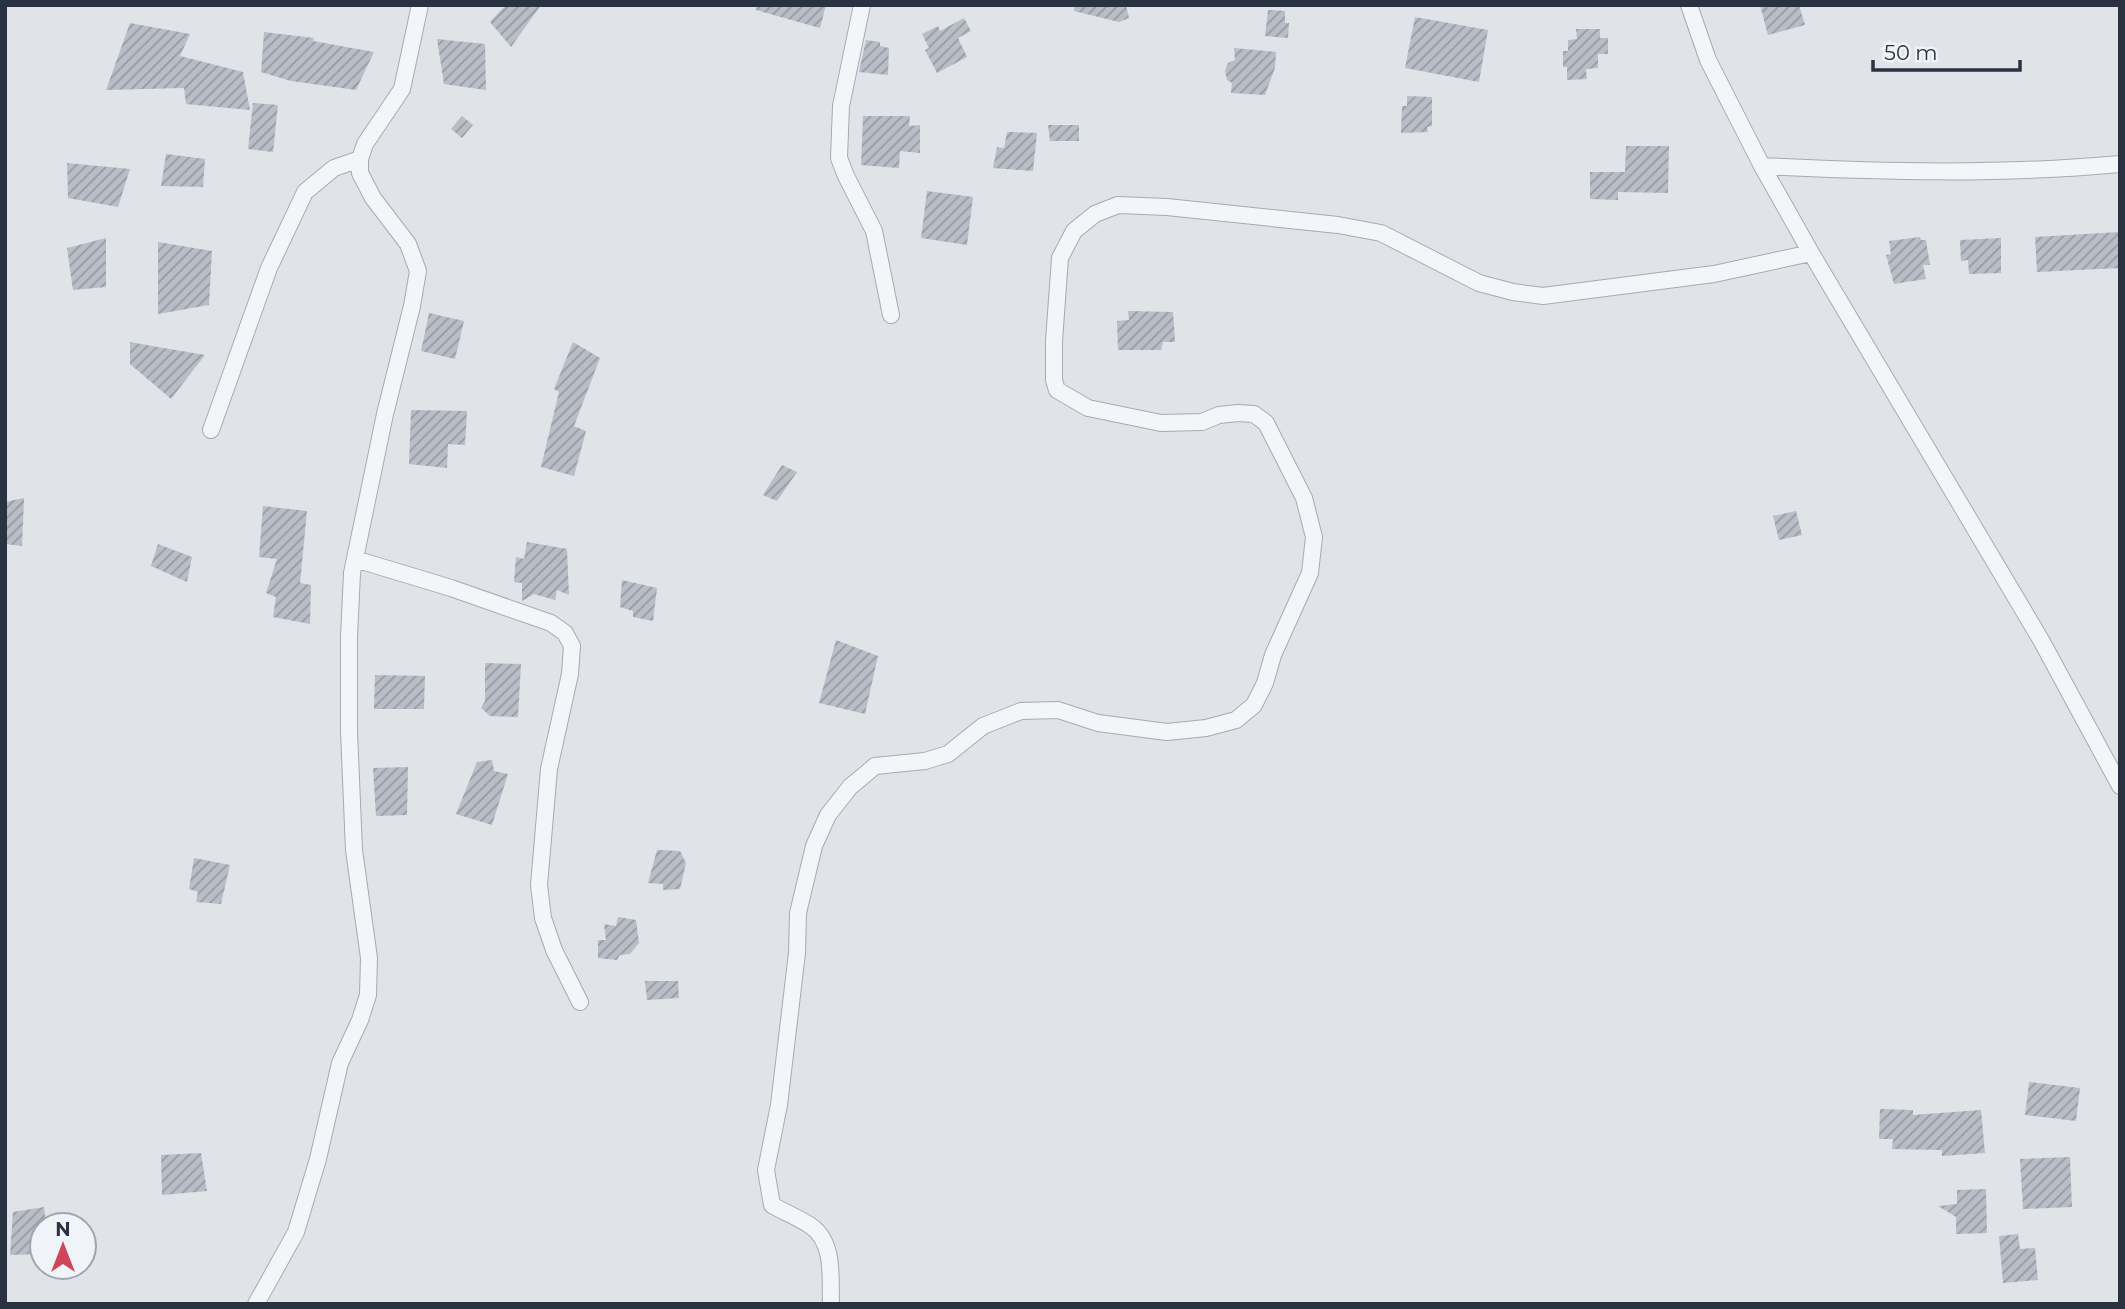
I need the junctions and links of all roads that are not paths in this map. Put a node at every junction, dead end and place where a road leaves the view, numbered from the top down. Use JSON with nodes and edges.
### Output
{"nodes":[{"id":1,"x":420,"y":5,"type":"edge"},
{"id":2,"x":862,"y":5,"type":"edge"},
{"id":3,"x":1689,"y":5,"type":"edge"},
{"id":4,"x":360,"y":159,"type":"junction"},
{"id":5,"x":2120,"y":164,"type":"edge"},
{"id":6,"x":1762,"y":166,"type":"junction"},
{"id":7,"x":1811,"y":253,"type":"junction"},
{"id":8,"x":891,"y":315,"type":"dead end"},
{"id":9,"x":211,"y":430,"type":"dead end"},
{"id":10,"x":355,"y":559,"type":"junction"},
{"id":11,"x":2120,"y":786,"type":"edge"},
{"id":12,"x":580,"y":1002,"type":"dead end"},
{"id":13,"x":256,"y":1304,"type":"edge"},
{"id":14,"x":831,"y":1304,"type":"edge"}],
"edges":[{"from":1,"to":4,"type":"street"},
{"from":2,"to":8,"type":"street"},
{"from":3,"to":6,"type":"street"},
{"from":4,"to":9,"type":"street"},
{"from":4,"to":10,"type":"street"},
{"from":5,"to":6,"type":"street"},
{"from":6,"to":7,"type":"street"},
{"from":7,"to":11,"type":"street"},
{"from":7,"to":14,"type":"street"},
{"from":10,"to":12,"type":"street"},
{"from":10,"to":13,"type":"street"}]}
